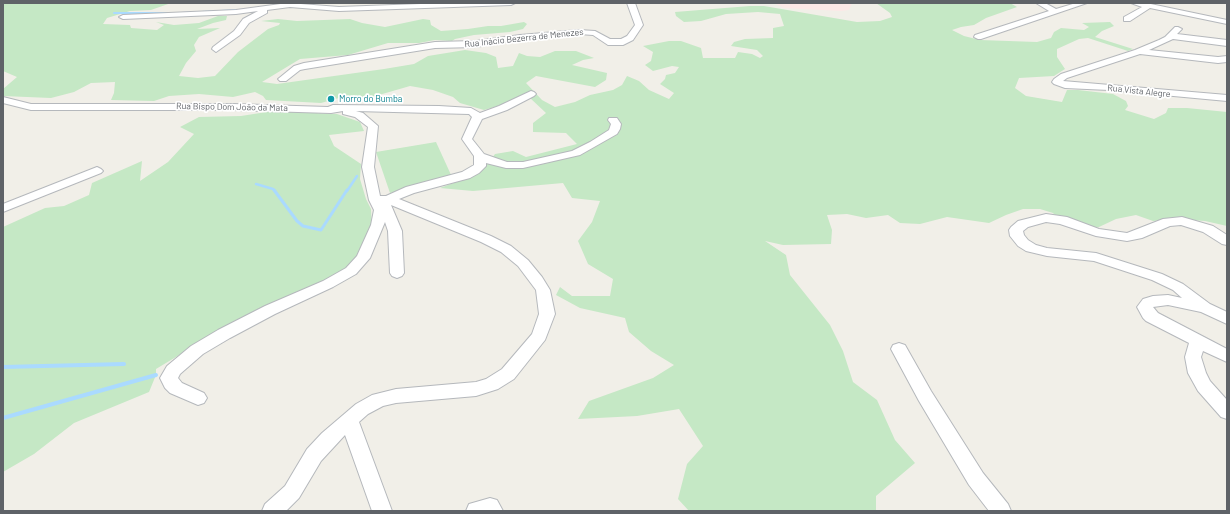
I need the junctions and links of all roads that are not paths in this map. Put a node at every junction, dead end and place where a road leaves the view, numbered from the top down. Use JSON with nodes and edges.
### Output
{"nodes":[{"id":1,"x":511,"y":3,"type":"edge"},
{"id":2,"x":631,"y":3,"type":"edge"},
{"id":3,"x":1040,"y":3,"type":"edge"},
{"id":4,"x":1083,"y":3,"type":"edge"},
{"id":5,"x":1135,"y":3,"type":"edge"},
{"id":6,"x":1179,"y":3,"type":"edge"},
{"id":7,"x":384,"y":5,"type":"edge"},
{"id":8,"x":422,"y":5,"type":"edge"},
{"id":9,"x":1149,"y":6,"type":"junction"},
{"id":10,"x":273,"y":7,"type":"junction"},
{"id":11,"x":1166,"y":10,"type":"junction"},
{"id":12,"x":1056,"y":12,"type":"junction"},
{"id":13,"x":123,"y":17,"type":"dead end"},
{"id":14,"x":1127,"y":19,"type":"dead end"},
{"id":15,"x":1226,"y":23,"type":"edge"},
{"id":16,"x":978,"y":37,"type":"dead end"},
{"id":17,"x":1227,"y":43,"type":"edge"},
{"id":18,"x":216,"y":50,"type":"dead end"},
{"id":19,"x":1138,"y":52,"type":"junction"},
{"id":20,"x":1222,"y":60,"type":"edge"},
{"id":21,"x":1227,"y":67,"type":"edge"},
{"id":22,"x":283,"y":79,"type":"dead end"},
{"id":23,"x":531,"y":94,"type":"dead end"},
{"id":24,"x":1227,"y":98,"type":"edge"},
{"id":25,"x":3,"y":100,"type":"edge"},
{"id":26,"x":331,"y":110,"type":"junction"},
{"id":27,"x":477,"y":117,"type":"junction"},
{"id":28,"x":613,"y":120,"type":"dead end"},
{"id":29,"x":480,"y":156,"type":"junction"},
{"id":30,"x":97,"y":171,"type":"dead end"},
{"id":31,"x":382,"y":203,"type":"junction"},
{"id":32,"x":3,"y":208,"type":"edge"},
{"id":33,"x":1227,"y":241,"type":"edge"},
{"id":34,"x":397,"y":273,"type":"dead end"},
{"id":35,"x":1205,"y":308,"type":"junction"},
{"id":36,"x":1227,"y":319,"type":"edge"},
{"id":37,"x":1197,"y":342,"type":"junction"},
{"id":38,"x":899,"y":349,"type":"dead end"},
{"id":39,"x":1227,"y":356,"type":"edge"},
{"id":40,"x":198,"y":398,"type":"dead end"},
{"id":41,"x":1227,"y":412,"type":"edge"},
{"id":42,"x":349,"y":419,"type":"junction"},
{"id":43,"x":272,"y":511,"type":"edge"},
{"id":44,"x":382,"y":511,"type":"edge"},
{"id":45,"x":476,"y":511,"type":"edge"},
{"id":46,"x":494,"y":511,"type":"edge"},
{"id":47,"x":1002,"y":511,"type":"edge"}],
"edges":[{"from":1,"to":8,"type":"street"},
{"from":2,"to":22,"type":"street","name":"Rua Inácio Bezerra de Menezes"},
{"from":3,"to":12,"type":"street"},
{"from":4,"to":12,"type":"street"},
{"from":5,"to":9,"type":"street"},
{"from":6,"to":11,"type":"street"},
{"from":7,"to":8,"type":"street"},
{"from":7,"to":10,"type":"street"},
{"from":9,"to":11,"type":"street"},
{"from":9,"to":14,"type":"street"},
{"from":10,"to":13,"type":"street"},
{"from":10,"to":18,"type":"street"},
{"from":11,"to":15,"type":"street"},
{"from":12,"to":16,"type":"street"},
{"from":17,"to":19,"type":"street"},
{"from":19,"to":20,"type":"street"},
{"from":19,"to":24,"type":"street","name":"Rua Vista Alegre"},
{"from":20,"to":21,"type":"street"},
{"from":23,"to":27,"type":"street"},
{"from":25,"to":26,"type":"street","name":"Rua Bispo Dom João da Mata"},
{"from":26,"to":27,"type":"street"},
{"from":26,"to":31,"type":"street"},
{"from":27,"to":29,"type":"street"},
{"from":28,"to":29,"type":"street"},
{"from":29,"to":31,"type":"street"},
{"from":30,"to":32,"type":"street"},
{"from":31,"to":34,"type":"street"},
{"from":31,"to":40,"type":"street"},
{"from":31,"to":42,"type":"street"},
{"from":33,"to":35,"type":"street"},
{"from":35,"to":36,"type":"street"},
{"from":35,"to":37,"type":"street"},
{"from":37,"to":39,"type":"street"},
{"from":37,"to":41,"type":"street"},
{"from":38,"to":47,"type":"street"},
{"from":42,"to":43,"type":"street"},
{"from":42,"to":44,"type":"street"},
{"from":45,"to":46,"type":"street"}]}
